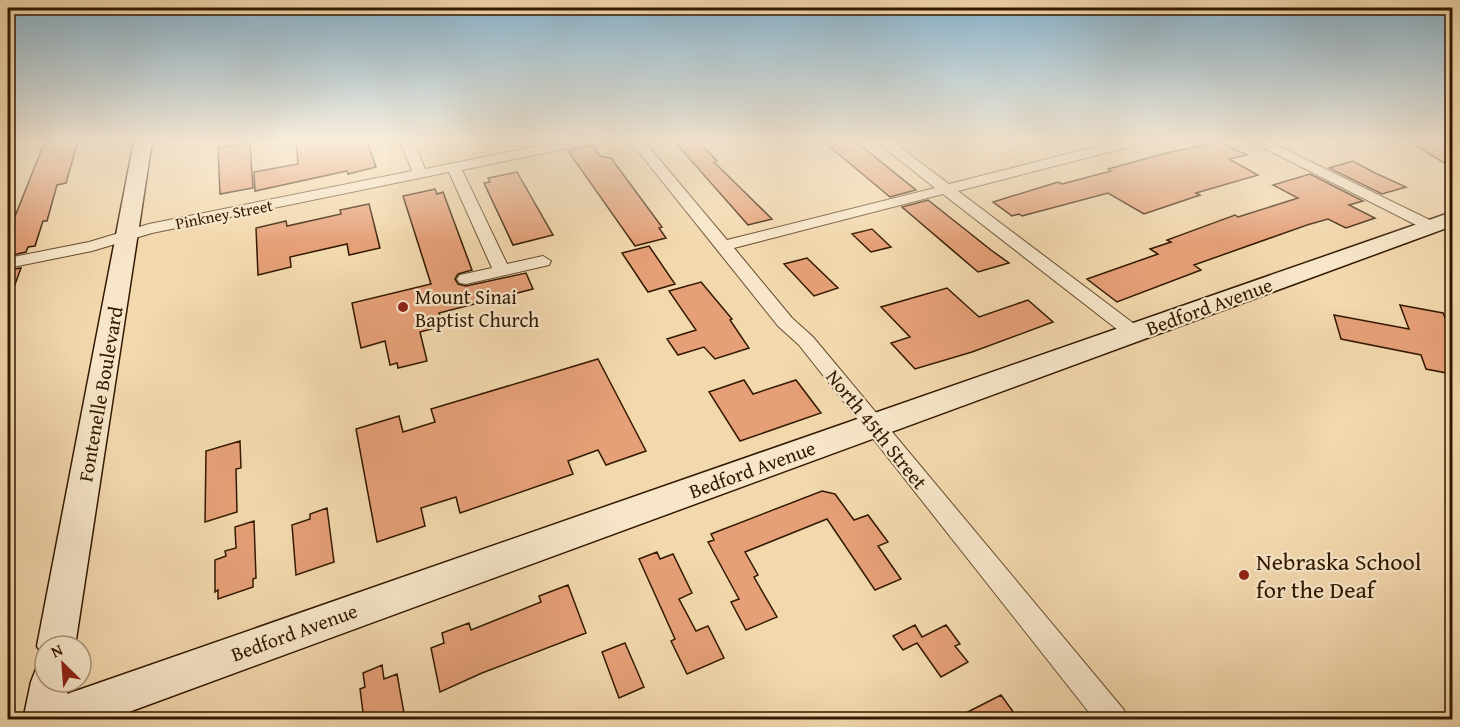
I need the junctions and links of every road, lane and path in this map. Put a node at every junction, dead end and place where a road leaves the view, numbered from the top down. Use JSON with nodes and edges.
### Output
{"nodes":[{"id":1,"x":137,"y":175,"type":"edge"},
{"id":2,"x":415,"y":175,"type":"edge"},
{"id":3,"x":458,"y":175,"type":"edge"},
{"id":4,"x":665,"y":175,"type":"edge"},
{"id":5,"x":927,"y":175,"type":"edge"},
{"id":6,"x":1005,"y":175,"type":"edge"},
{"id":7,"x":1334,"y":175,"type":"edge"},
{"id":8,"x":947,"y":190,"type":"junction"},
{"id":9,"x":1442,"y":223,"type":"edge"},
{"id":10,"x":127,"y":236,"type":"junction"},
{"id":11,"x":724,"y":246,"type":"junction"},
{"id":12,"x":543,"y":261,"type":"dead end"},
{"id":13,"x":8,"y":263,"type":"edge"},
{"id":14,"x":501,"y":270,"type":"junction"},
{"id":15,"x":466,"y":279,"type":"dead end"},
{"id":16,"x":1134,"y":333,"type":"junction"},
{"id":17,"x":874,"y":425,"type":"junction"},
{"id":18,"x":58,"y":634,"type":"edge"},
{"id":19,"x":48,"y":694,"type":"edge"},
{"id":20,"x":43,"y":720,"type":"edge"},
{"id":21,"x":51,"y":720,"type":"edge"},
{"id":22,"x":1114,"y":720,"type":"edge"}],
"edges":[{"from":1,"to":10,"type":"street","name":"Fontenelle Boulevard"},
{"from":2,"to":10,"type":"street","name":"Pinkney Street"},
{"from":3,"to":14,"type":"street"},
{"from":4,"to":11,"type":"street","name":"North 45th Street"},
{"from":5,"to":8,"type":"street"},
{"from":6,"to":8,"type":"street"},
{"from":7,"to":9,"type":"street"},
{"from":8,"to":11,"type":"street"},
{"from":8,"to":16,"type":"street"},
{"from":9,"to":16,"type":"street","name":"Bedford Avenue"},
{"from":10,"to":13,"type":"street","name":"Pinkney Street"},
{"from":10,"to":18,"type":"street","name":"Fontenelle Boulevard"},
{"from":11,"to":17,"type":"street","name":"North 45th Street"},
{"from":12,"to":14,"type":"street"},
{"from":14,"to":15,"type":"street"},
{"from":16,"to":17,"type":"street","name":"Bedford Avenue"},
{"from":17,"to":21,"type":"street","name":"Bedford Avenue"},
{"from":17,"to":22,"type":"street","name":"North 45th Street"},
{"from":19,"to":20,"type":"street"}]}
